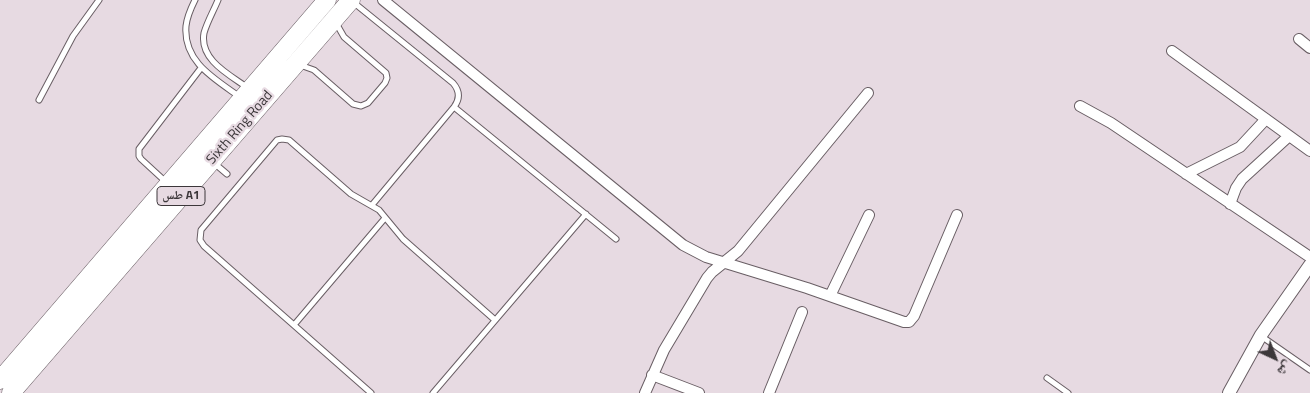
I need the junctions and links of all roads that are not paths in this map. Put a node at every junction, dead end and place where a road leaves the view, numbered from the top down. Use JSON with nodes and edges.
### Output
{"nodes":[{"id":1,"x":99,"y":0,"type":"edge"},
{"id":2,"x":195,"y":0,"type":"edge"},
{"id":3,"x":218,"y":0,"type":"edge"},
{"id":4,"x":326,"y":0,"type":"edge"},
{"id":5,"x":351,"y":0,"type":"edge"},
{"id":6,"x":384,"y":0,"type":"edge"},
{"id":7,"x":335,"y":18,"type":"junction"},
{"id":8,"x":1298,"y":39,"type":"dead end"},
{"id":9,"x":1310,"y":48,"type":"edge"},
{"id":10,"x":1172,"y":51,"type":"dead end"},
{"id":11,"x":294,"y":65,"type":"junction"},
{"id":12,"x":201,"y":68,"type":"junction"},
{"id":13,"x":868,"y":93,"type":"dead end"},
{"id":14,"x":253,"y":99,"type":"junction"},
{"id":15,"x":40,"y":100,"type":"dead end"},
{"id":16,"x":1080,"y":106,"type":"dead end"},
{"id":17,"x":454,"y":107,"type":"junction"},
{"id":18,"x":1266,"y":119,"type":"junction"},
{"id":19,"x":1290,"y":136,"type":"junction"},
{"id":20,"x":1310,"y":151,"type":"edge"},
{"id":21,"x":211,"y":161,"type":"junction"},
{"id":22,"x":227,"y":174,"type":"dead end"},
{"id":23,"x":1186,"y":174,"type":"junction"},
{"id":24,"x":234,"y":180,"type":"dead end"},
{"id":25,"x":240,"y":184,"type":"junction"},
{"id":26,"x":169,"y":185,"type":"junction"},
{"id":27,"x":1230,"y":204,"type":"junction"},
{"id":28,"x":372,"y":205,"type":"junction"},
{"id":29,"x":586,"y":214,"type":"junction"},
{"id":30,"x":869,"y":215,"type":"dead end"},
{"id":31,"x":957,"y":215,"type":"dead end"},
{"id":32,"x":385,"y":218,"type":"junction"},
{"id":33,"x":616,"y":239,"type":"dead end"},
{"id":34,"x":1310,"y":257,"type":"edge"},
{"id":35,"x":724,"y":263,"type":"junction"},
{"id":36,"x":1308,"y":272,"type":"edge"},
{"id":37,"x":830,"y":296,"type":"junction"},
{"id":38,"x":802,"y":312,"type":"dead end"},
{"id":39,"x":495,"y":320,"type":"junction"},
{"id":40,"x":294,"y":325,"type":"junction"},
{"id":41,"x":1261,"y":336,"type":"junction"},
{"id":42,"x":1310,"y":370,"type":"edge"},
{"id":43,"x":652,"y":375,"type":"junction"},
{"id":44,"x":1047,"y":378,"type":"dead end"},
{"id":45,"x":0,"y":380,"type":"edge"},
{"id":46,"x":11,"y":393,"type":"edge"},
{"id":47,"x":371,"y":393,"type":"edge"},
{"id":48,"x":432,"y":393,"type":"edge"},
{"id":49,"x":645,"y":393,"type":"edge"},
{"id":50,"x":699,"y":393,"type":"edge"},
{"id":51,"x":769,"y":393,"type":"edge"},
{"id":52,"x":1068,"y":393,"type":"edge"},
{"id":53,"x":1229,"y":393,"type":"edge"}],
"edges":[{"from":1,"to":15,"type":"lane"},
{"from":2,"to":12,"type":"lane"},
{"from":3,"to":14,"type":"lane"},
{"from":4,"to":14,"type":"highway","name":"Sixth Ring Road","number":"طس A1"},
{"from":5,"to":7,"type":"highway","name":"Sixth Ring Road","number":"طس A1"},
{"from":5,"to":17,"type":"lane"},
{"from":6,"to":35,"type":"street"},
{"from":7,"to":11,"type":"highway","name":"Sixth Ring Road","number":"طس A1"},
{"from":7,"to":11,"type":"lane"},
{"from":8,"to":9,"type":"street"},
{"from":10,"to":18,"type":"street"},
{"from":11,"to":14,"type":"highway","name":"Sixth Ring Road","number":"طس A1"},
{"from":12,"to":14,"type":"lane"},
{"from":12,"to":26,"type":"lane"},
{"from":13,"to":35,"type":"street"},
{"from":14,"to":21,"type":"highway","name":"Sixth Ring Road","number":"طس A1"},
{"from":14,"to":26,"type":"highway","name":"Sixth Ring Road","number":"طس A1"},
{"from":16,"to":23,"type":"street"},
{"from":17,"to":28,"type":"lane"},
{"from":17,"to":29,"type":"lane"},
{"from":18,"to":19,"type":"street"},
{"from":18,"to":23,"type":"street"},
{"from":19,"to":20,"type":"street"},
{"from":19,"to":27,"type":"street"},
{"from":21,"to":22,"type":"lane"},
{"from":21,"to":46,"type":"highway","name":"Sixth Ring Road","number":"طس A1"},
{"from":23,"to":27,"type":"street"},
{"from":24,"to":25,"type":"lane"},
{"from":25,"to":28,"type":"lane"},
{"from":25,"to":40,"type":"lane"},
{"from":26,"to":45,"type":"highway","name":"Sixth Ring Road","number":"طس A1"},
{"from":27,"to":34,"type":"street"},
{"from":28,"to":32,"type":"lane"},
{"from":29,"to":33,"type":"lane"},
{"from":29,"to":39,"type":"lane"},
{"from":30,"to":37,"type":"street"},
{"from":31,"to":37,"type":"street"},
{"from":32,"to":39,"type":"lane"},
{"from":32,"to":40,"type":"lane"},
{"from":35,"to":37,"type":"street"},
{"from":35,"to":43,"type":"street"},
{"from":36,"to":41,"type":"street"},
{"from":38,"to":51,"type":"street"},
{"from":39,"to":48,"type":"lane"},
{"from":40,"to":47,"type":"lane"},
{"from":41,"to":42,"type":"lane"},
{"from":41,"to":53,"type":"street"},
{"from":43,"to":49,"type":"street"},
{"from":43,"to":50,"type":"street"},
{"from":44,"to":52,"type":"lane"}]}
